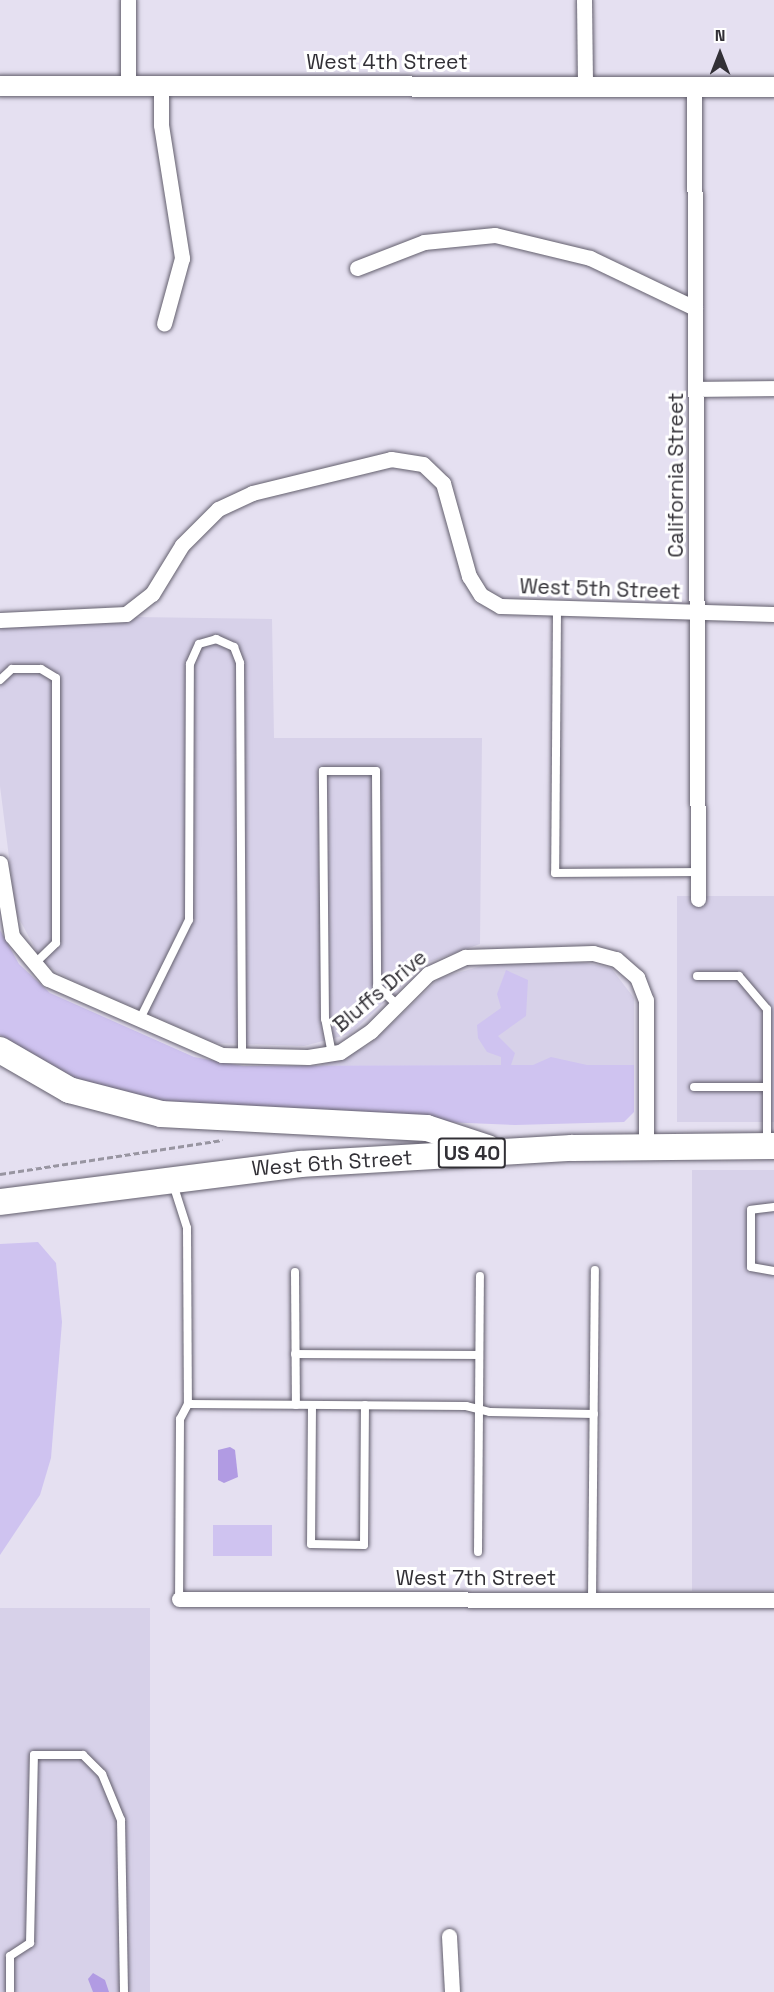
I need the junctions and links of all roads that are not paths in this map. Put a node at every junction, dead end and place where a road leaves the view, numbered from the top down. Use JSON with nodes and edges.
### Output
{"nodes":[{"id":1,"x":128,"y":0,"type":"edge"},
{"id":2,"x":584,"y":0,"type":"edge"},
{"id":3,"x":0,"y":86,"type":"edge"},
{"id":4,"x":128,"y":86,"type":"junction"},
{"id":5,"x":161,"y":86,"type":"junction"},
{"id":6,"x":585,"y":87,"type":"junction"},
{"id":7,"x":694,"y":87,"type":"junction"},
{"id":8,"x":774,"y":87,"type":"edge"},
{"id":9,"x":357,"y":268,"type":"dead end"},
{"id":10,"x":695,"y":308,"type":"junction"},
{"id":11,"x":164,"y":324,"type":"dead end"},
{"id":12,"x":774,"y":388,"type":"edge"},
{"id":13,"x":696,"y":389,"type":"junction"},
{"id":14,"x":557,"y":610,"type":"junction"},
{"id":15,"x":697,"y":613,"type":"junction"},
{"id":16,"x":774,"y":614,"type":"edge"},
{"id":17,"x":0,"y":620,"type":"edge"},
{"id":18,"x":0,"y":680,"type":"edge"},
{"id":19,"x":0,"y":863,"type":"edge"},
{"id":20,"x":698,"y":872,"type":"junction"},
{"id":21,"x":698,"y":899,"type":"dead end"},
{"id":22,"x":32,"y":965,"type":"junction"},
{"id":23,"x":697,"y":976,"type":"dead end"},
{"id":24,"x":396,"y":1004,"type":"junction"},
{"id":25,"x":771,"y":1009,"type":"edge"},
{"id":26,"x":139,"y":1023,"type":"junction"},
{"id":27,"x":0,"y":1050,"type":"edge"},
{"id":28,"x":332,"y":1054,"type":"junction"},
{"id":29,"x":242,"y":1057,"type":"junction"},
{"id":30,"x":694,"y":1087,"type":"dead end"},
{"id":31,"x":767,"y":1087,"type":"junction"},
{"id":32,"x":646,"y":1146,"type":"junction"},
{"id":33,"x":771,"y":1146,"type":"edge"},
{"id":34,"x":500,"y":1152,"type":"junction"},
{"id":35,"x":171,"y":1177,"type":"junction"},
{"id":36,"x":0,"y":1202,"type":"edge"},
{"id":37,"x":774,"y":1207,"type":"edge"},
{"id":38,"x":595,"y":1270,"type":"dead end"},
{"id":39,"x":774,"y":1271,"type":"edge"},
{"id":40,"x":295,"y":1272,"type":"dead end"},
{"id":41,"x":480,"y":1276,"type":"dead end"},
{"id":42,"x":295,"y":1354,"type":"junction"},
{"id":43,"x":480,"y":1355,"type":"junction"},
{"id":44,"x":188,"y":1404,"type":"junction"},
{"id":45,"x":296,"y":1405,"type":"junction"},
{"id":46,"x":312,"y":1405,"type":"junction"},
{"id":47,"x":365,"y":1405,"type":"junction"},
{"id":48,"x":479,"y":1409,"type":"junction"},
{"id":49,"x":594,"y":1414,"type":"junction"},
{"id":50,"x":478,"y":1551,"type":"dead end"},
{"id":51,"x":179,"y":1599,"type":"joint"},
{"id":52,"x":592,"y":1599,"type":"junction"},
{"id":53,"x":774,"y":1600,"type":"edge"},
{"id":54,"x":449,"y":1936,"type":"dead end"},
{"id":55,"x":10,"y":1992,"type":"edge"},
{"id":56,"x":124,"y":1992,"type":"edge"},
{"id":57,"x":452,"y":1992,"type":"edge"}],
"edges":[{"from":1,"to":4,"type":"street"},
{"from":2,"to":6,"type":"street"},
{"from":3,"to":4,"type":"street","name":"West 4th Street"},
{"from":4,"to":5,"type":"street","name":"West 4th Street"},
{"from":5,"to":6,"type":"street","name":"West 4th Street"},
{"from":5,"to":11,"type":"street"},
{"from":6,"to":7,"type":"street","name":"West 4th Street"},
{"from":7,"to":8,"type":"street","name":"West 4th Street"},
{"from":7,"to":10,"type":"street","name":"California Street"},
{"from":9,"to":10,"type":"street"},
{"from":10,"to":13,"type":"street","name":"California Street"},
{"from":12,"to":13,"type":"street"},
{"from":13,"to":15,"type":"street","name":"California Street"},
{"from":14,"to":15,"type":"street","name":"West 5th Street"},
{"from":14,"to":17,"type":"street","name":"West 5th Street"},
{"from":14,"to":20,"type":"lane"},
{"from":15,"to":16,"type":"street","name":"West 5th Street"},
{"from":15,"to":20,"type":"street","name":"California Street"},
{"from":18,"to":22,"type":"lane"},
{"from":19,"to":22,"type":"street","name":"Bluffs Drive"},
{"from":20,"to":21,"type":"street","name":"California Street"},
{"from":22,"to":26,"type":"street","name":"Bluffs Drive"},
{"from":23,"to":25,"type":"lane"},
{"from":24,"to":28,"type":"street","name":"Bluffs Drive"},
{"from":24,"to":28,"type":"lane"},
{"from":24,"to":32,"type":"street","name":"Bluffs Drive"},
{"from":25,"to":31,"type":"lane"},
{"from":26,"to":29,"type":"street","name":"Bluffs Drive"},
{"from":26,"to":29,"type":"lane"},
{"from":27,"to":34,"type":"highway"},
{"from":28,"to":29,"type":"street","name":"Bluffs Drive"},
{"from":30,"to":31,"type":"lane"},
{"from":31,"to":33,"type":"lane"},
{"from":32,"to":33,"type":"highway","name":"West 6th Street","number":"US 40"},
{"from":32,"to":34,"type":"highway","name":"West 6th Street","number":"US 40"},
{"from":34,"to":35,"type":"highway","name":"West 6th Street","number":"US 40"},
{"from":35,"to":36,"type":"highway","name":"West 6th Street","number":"US 40"},
{"from":35,"to":44,"type":"lane"},
{"from":37,"to":39,"type":"lane"},
{"from":38,"to":49,"type":"lane"},
{"from":40,"to":42,"type":"lane"},
{"from":41,"to":43,"type":"lane"},
{"from":42,"to":43,"type":"lane"},
{"from":42,"to":45,"type":"lane"},
{"from":43,"to":48,"type":"lane"},
{"from":44,"to":45,"type":"lane"},
{"from":44,"to":51,"type":"lane"},
{"from":45,"to":46,"type":"lane"},
{"from":46,"to":47,"type":"lane"},
{"from":46,"to":47,"type":"lane"},
{"from":47,"to":48,"type":"lane"},
{"from":48,"to":49,"type":"lane"},
{"from":48,"to":50,"type":"lane"},
{"from":49,"to":52,"type":"lane"},
{"from":51,"to":52,"type":"street","name":"West 7th Street"},
{"from":52,"to":53,"type":"street","name":"West 7th Street"},
{"from":54,"to":57,"type":"street"},
{"from":55,"to":56,"type":"lane"}]}
